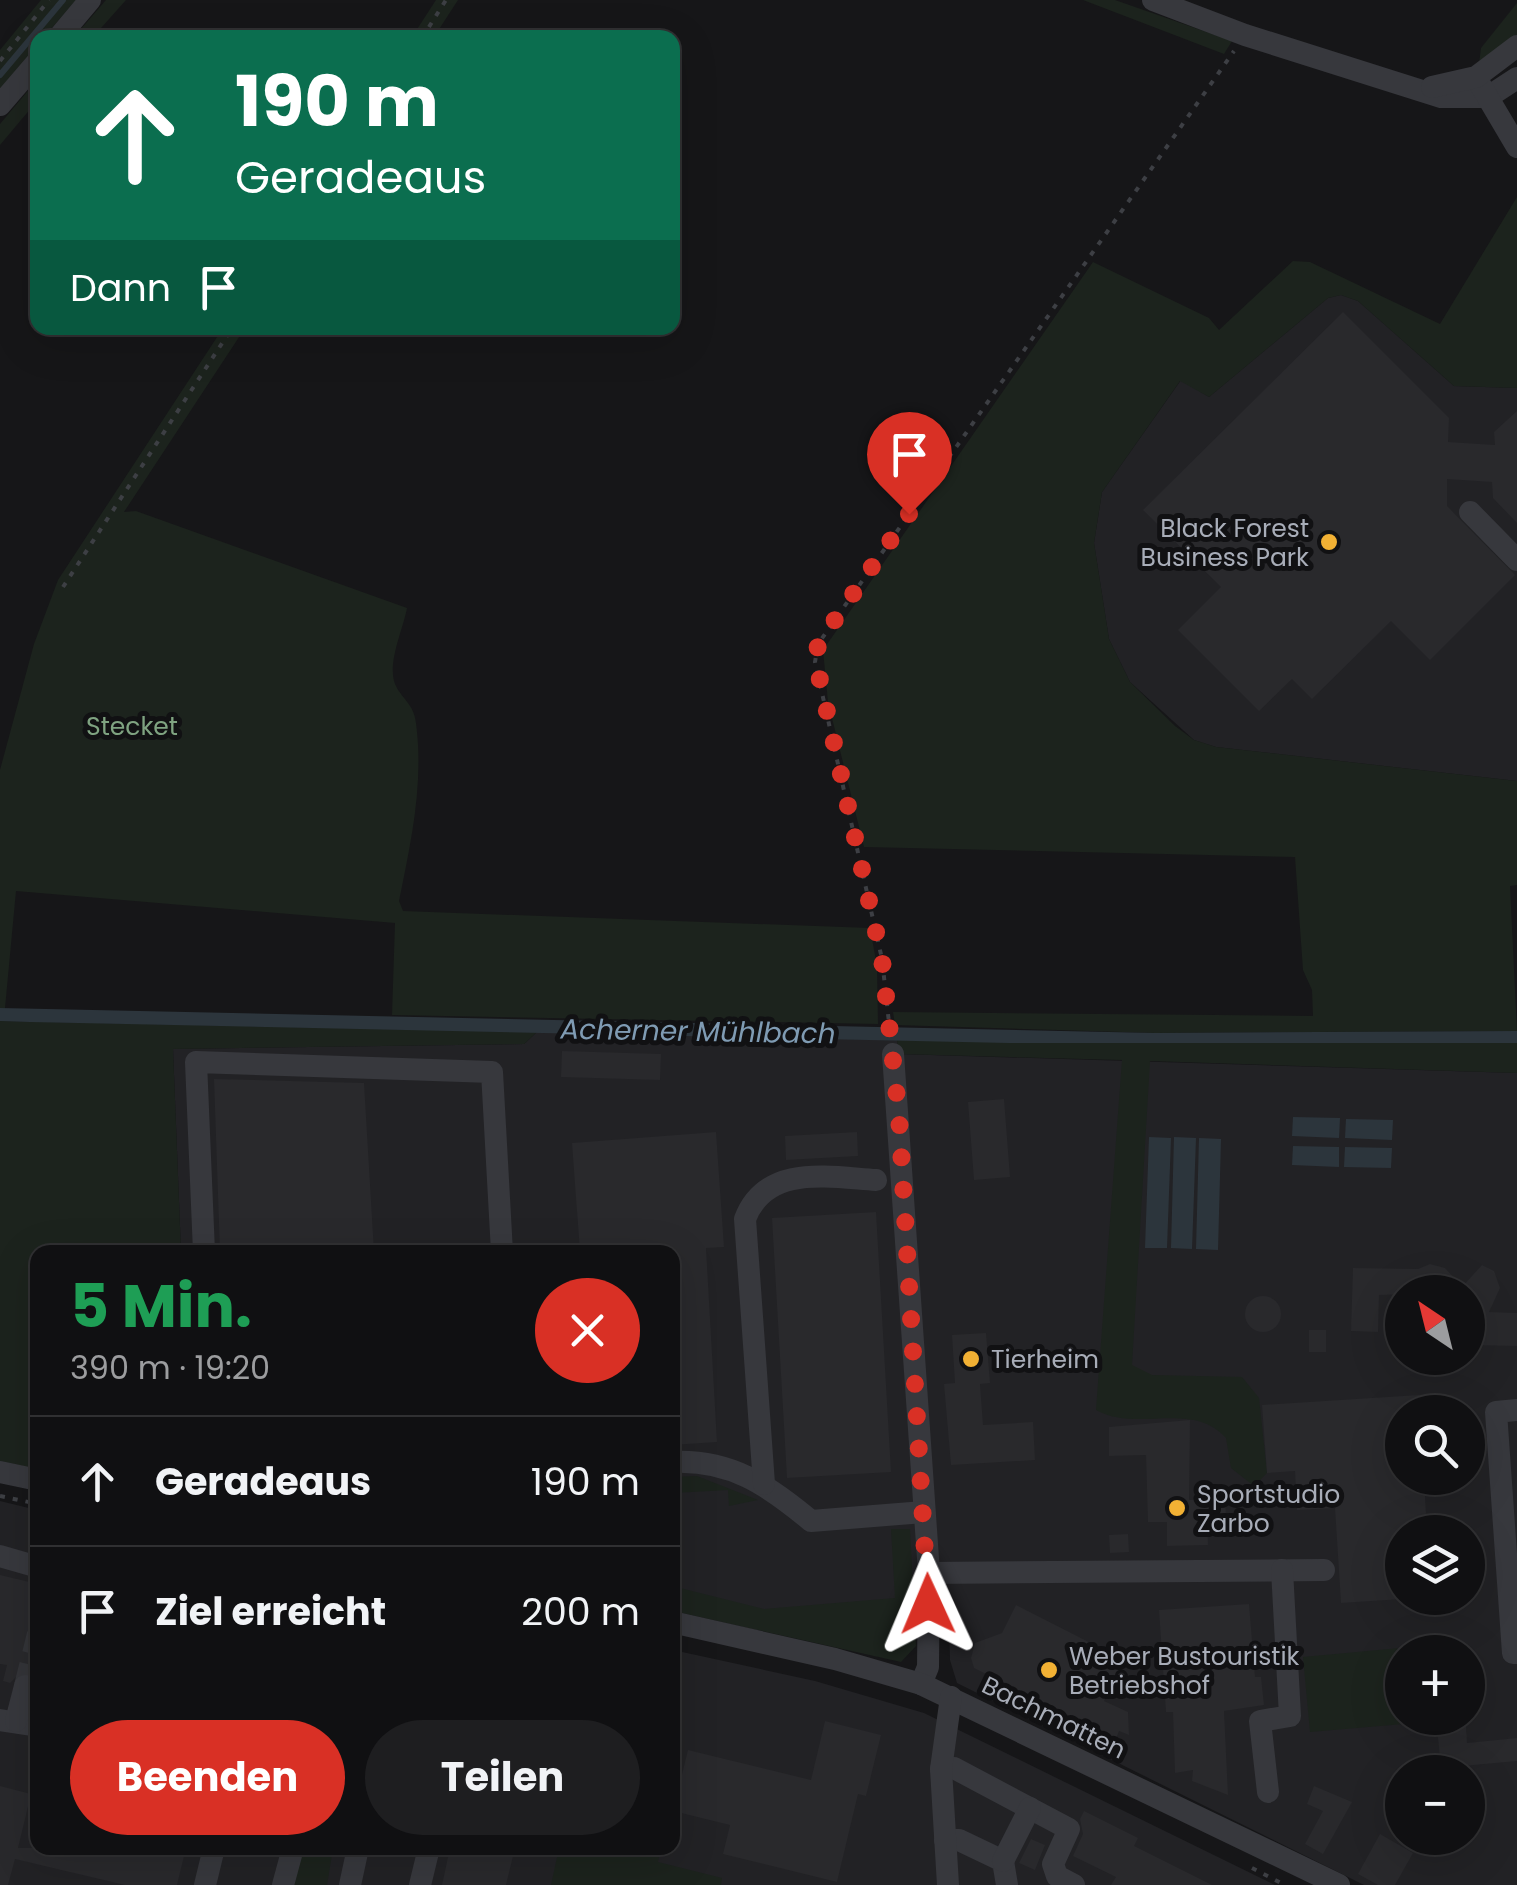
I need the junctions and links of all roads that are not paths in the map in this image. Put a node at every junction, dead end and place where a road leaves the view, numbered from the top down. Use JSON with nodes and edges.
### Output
{"nodes":[{"id":1,"x":90,"y":0,"type":"edge"},
{"id":2,"x":1152,"y":0,"type":"edge"},
{"id":3,"x":65,"y":30,"type":"edge"},
{"id":4,"x":1517,"y":46,"type":"edge"},
{"id":5,"x":30,"y":70,"type":"edge"},
{"id":6,"x":1517,"y":78,"type":"edge"},
{"id":7,"x":1482,"y":87,"type":"junction"},
{"id":8,"x":0,"y":105,"type":"edge"},
{"id":9,"x":1517,"y":147,"type":"edge"},
{"id":10,"x":1470,"y":512,"type":"dead end"},
{"id":11,"x":1517,"y":560,"type":"edge"},
{"id":12,"x":893,"y":1054,"type":"road end"},
{"id":13,"x":876,"y":1180,"type":"dead end"},
{"id":14,"x":204,"y":1245,"type":"edge"},
{"id":15,"x":502,"y":1245,"type":"edge"},
{"id":16,"x":1517,"y":1410,"type":"edge"},
{"id":17,"x":680,"y":1462,"type":"edge"},
{"id":18,"x":0,"y":1472,"type":"edge"},
{"id":19,"x":30,"y":1478,"type":"edge"},
{"id":20,"x":764,"y":1484,"type":"junction"},
{"id":21,"x":924,"y":1512,"type":"junction"},
{"id":22,"x":0,"y":1556,"type":"edge"},
{"id":23,"x":30,"y":1564,"type":"edge"},
{"id":24,"x":1282,"y":1570,"type":"junction"},
{"id":25,"x":1324,"y":1570,"type":"dead end"},
{"id":26,"x":929,"y":1573,"type":"junction"},
{"id":27,"x":680,"y":1624,"type":"edge"},
{"id":28,"x":1517,"y":1653,"type":"edge"},
{"id":29,"x":922,"y":1684,"type":"junction"},
{"id":30,"x":24,"y":1686,"type":"tunnel mouth"},
{"id":31,"x":951,"y":1698,"type":"junction"},
{"id":32,"x":18,"y":1722,"type":"edge"},
{"id":33,"x":940,"y":1769,"type":"junction"},
{"id":34,"x":1268,"y":1792,"type":"dead end"},
{"id":35,"x":1030,"y":1808,"type":"junction"},
{"id":36,"x":945,"y":1840,"type":"junction"},
{"id":37,"x":212,"y":1855,"type":"edge"},
{"id":38,"x":291,"y":1855,"type":"edge"},
{"id":39,"x":356,"y":1855,"type":"edge"},
{"id":40,"x":427,"y":1855,"type":"edge"},
{"id":41,"x":1005,"y":1873,"type":"edge"},
{"id":42,"x":206,"y":1885,"type":"edge"},
{"id":43,"x":283,"y":1885,"type":"edge"},
{"id":44,"x":350,"y":1885,"type":"edge"},
{"id":45,"x":420,"y":1885,"type":"edge"},
{"id":46,"x":948,"y":1885,"type":"edge"},
{"id":47,"x":1074,"y":1885,"type":"edge"},
{"id":48,"x":1339,"y":1885,"type":"edge"}],
"edges":[{"from":1,"to":3,"type":"street"},
{"from":2,"to":7,"type":"street"},
{"from":4,"to":7,"type":"street"},
{"from":5,"to":8,"type":"street"},
{"from":6,"to":7,"type":"street"},
{"from":7,"to":9,"type":"street"},
{"from":10,"to":11,"type":"street"},
{"from":12,"to":21,"type":"street"},
{"from":13,"to":20,"type":"street"},
{"from":14,"to":15,"type":"street"},
{"from":16,"to":28,"type":"street"},
{"from":17,"to":20,"type":"street"},
{"from":18,"to":19,"type":"street"},
{"from":20,"to":21,"type":"street"},
{"from":21,"to":26,"type":"street"},
{"from":22,"to":23,"type":"street"},
{"from":24,"to":25,"type":"street"},
{"from":24,"to":26,"type":"street"},
{"from":24,"to":34,"type":"street"},
{"from":26,"to":29,"type":"street"},
{"from":27,"to":29,"type":"street","name":"Bachmatten"},
{"from":29,"to":31,"type":"street","name":"Bachmatten"},
{"from":30,"to":32,"type":"street"},
{"from":31,"to":33,"type":"street"},
{"from":31,"to":48,"type":"street","name":"Bachmatten"},
{"from":33,"to":35,"type":"street"},
{"from":33,"to":36,"type":"street"},
{"from":35,"to":41,"type":"street"},
{"from":35,"to":47,"type":"street"},
{"from":36,"to":41,"type":"street"},
{"from":36,"to":46,"type":"street"},
{"from":37,"to":42,"type":"street"},
{"from":38,"to":43,"type":"street"},
{"from":39,"to":44,"type":"street"},
{"from":40,"to":45,"type":"street"}]}
